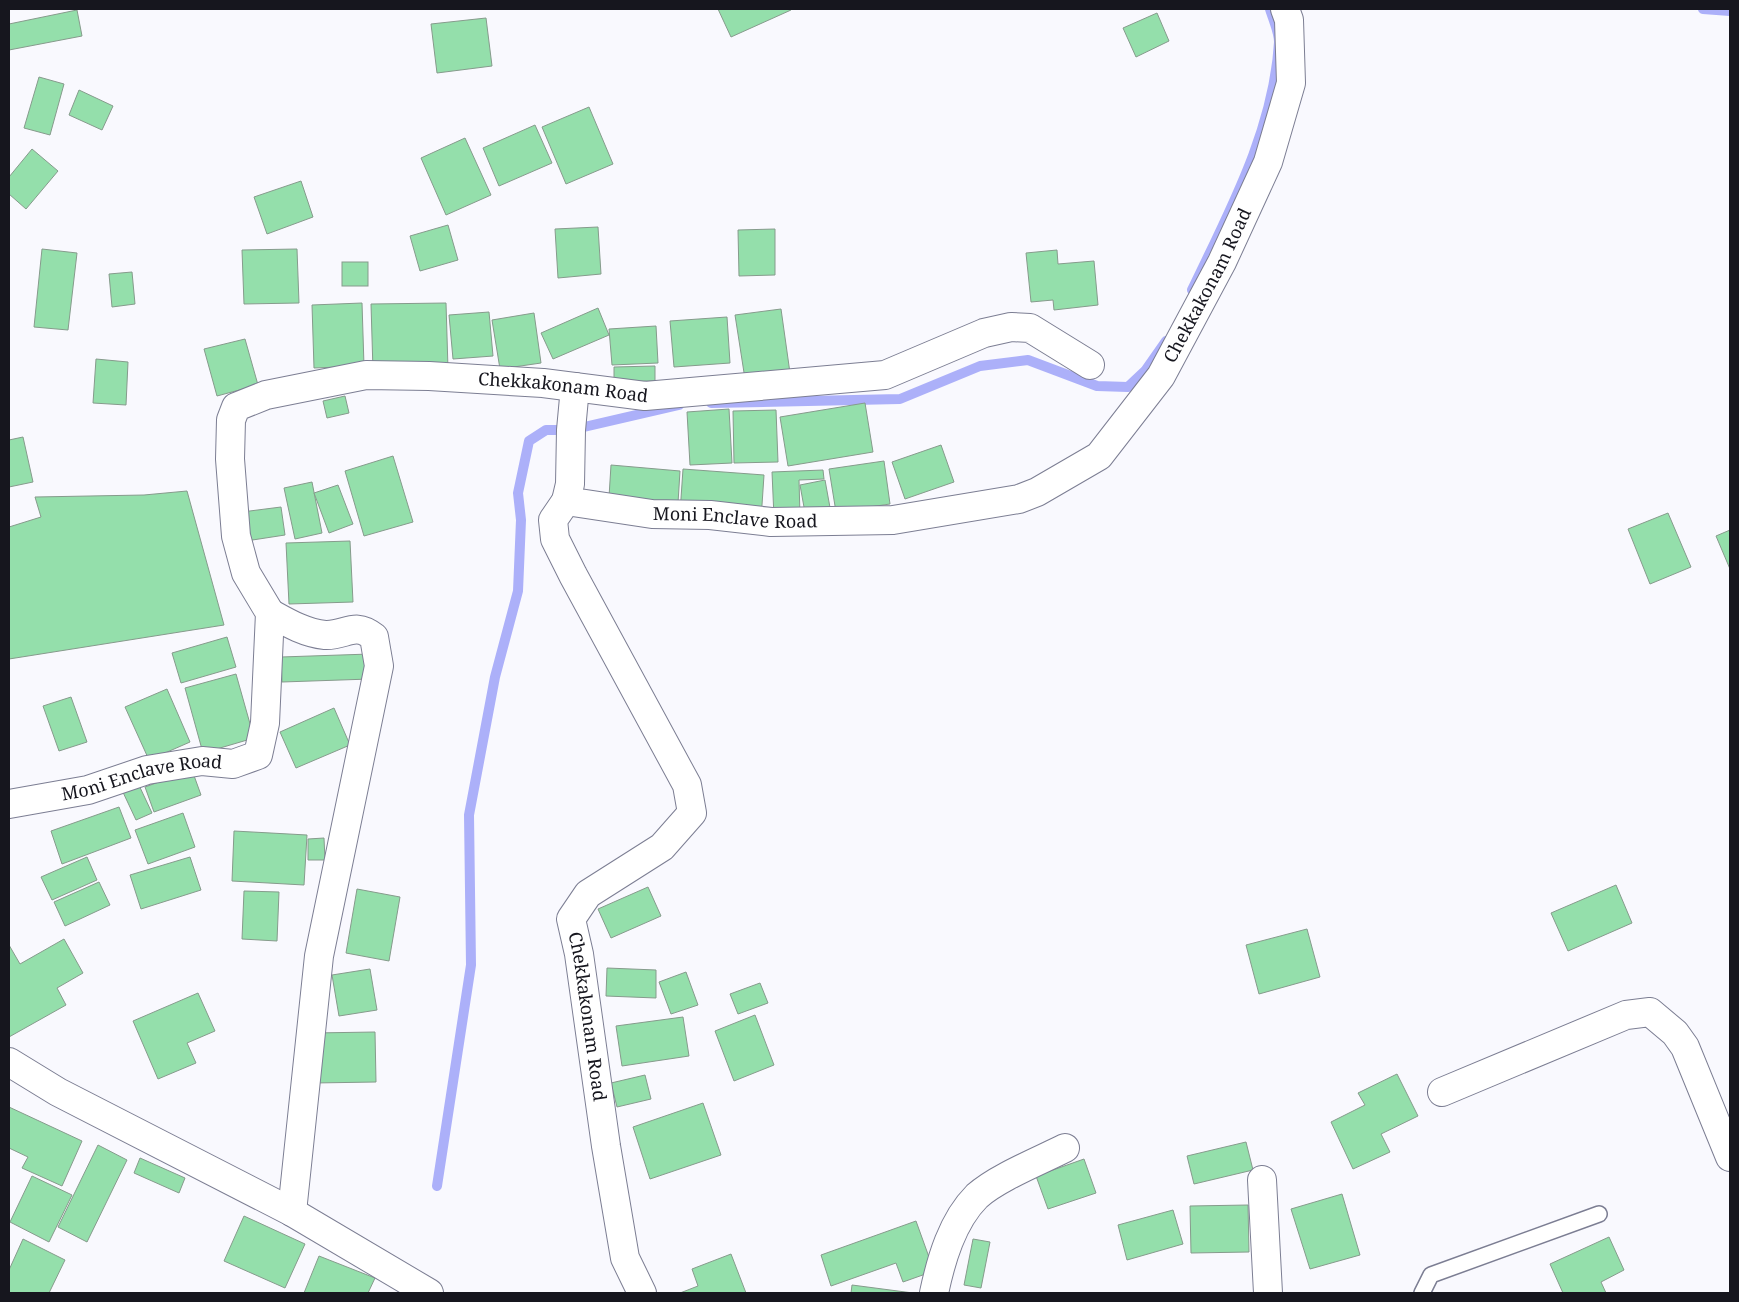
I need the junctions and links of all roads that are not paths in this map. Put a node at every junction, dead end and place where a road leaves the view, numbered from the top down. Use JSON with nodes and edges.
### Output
{"nodes":[{"id":1,"x":1285,"y":9,"type":"edge"},
{"id":2,"x":1090,"y":364,"type":"dead end"},
{"id":3,"x":575,"y":387,"type":"junction"},
{"id":4,"x":1019,"y":499,"type":"joint"},
{"id":5,"x":566,"y":501,"type":"junction"},
{"id":6,"x":270,"y":614,"type":"junction"},
{"id":7,"x":9,"y":804,"type":"edge"},
{"id":8,"x":9,"y":1062,"type":"edge"},
{"id":9,"x":1442,"y":1092,"type":"dead end"},
{"id":10,"x":1065,"y":1148,"type":"dead end"},
{"id":11,"x":1730,"y":1156,"type":"edge"},
{"id":12,"x":1262,"y":1180,"type":"dead end"},
{"id":13,"x":292,"y":1212,"type":"junction"},
{"id":14,"x":1599,"y":1214,"type":"dead end"},
{"id":15,"x":429,"y":1293,"type":"edge"},
{"id":16,"x":642,"y":1293,"type":"edge"},
{"id":17,"x":934,"y":1293,"type":"edge"},
{"id":18,"x":1268,"y":1293,"type":"edge"},
{"id":19,"x":1422,"y":1293,"type":"edge"}],
"edges":[{"from":1,"to":4,"type":"street","name":"Chekkakonam Road"},
{"from":2,"to":3,"type":"street","name":"Chekkakonam Road"},
{"from":3,"to":5,"type":"street"},
{"from":3,"to":6,"type":"street","name":"Chekkakonam Road"},
{"from":4,"to":5,"type":"street","name":"Moni Enclave Road"},
{"from":5,"to":16,"type":"street","name":"Chekkakonam Road"},
{"from":6,"to":7,"type":"street","name":"Moni Enclave Road"},
{"from":6,"to":13,"type":"street"},
{"from":8,"to":13,"type":"street"},
{"from":9,"to":11,"type":"street"},
{"from":10,"to":17,"type":"street"},
{"from":12,"to":18,"type":"street"},
{"from":13,"to":15,"type":"street"},
{"from":14,"to":19,"type":"lane"}]}
